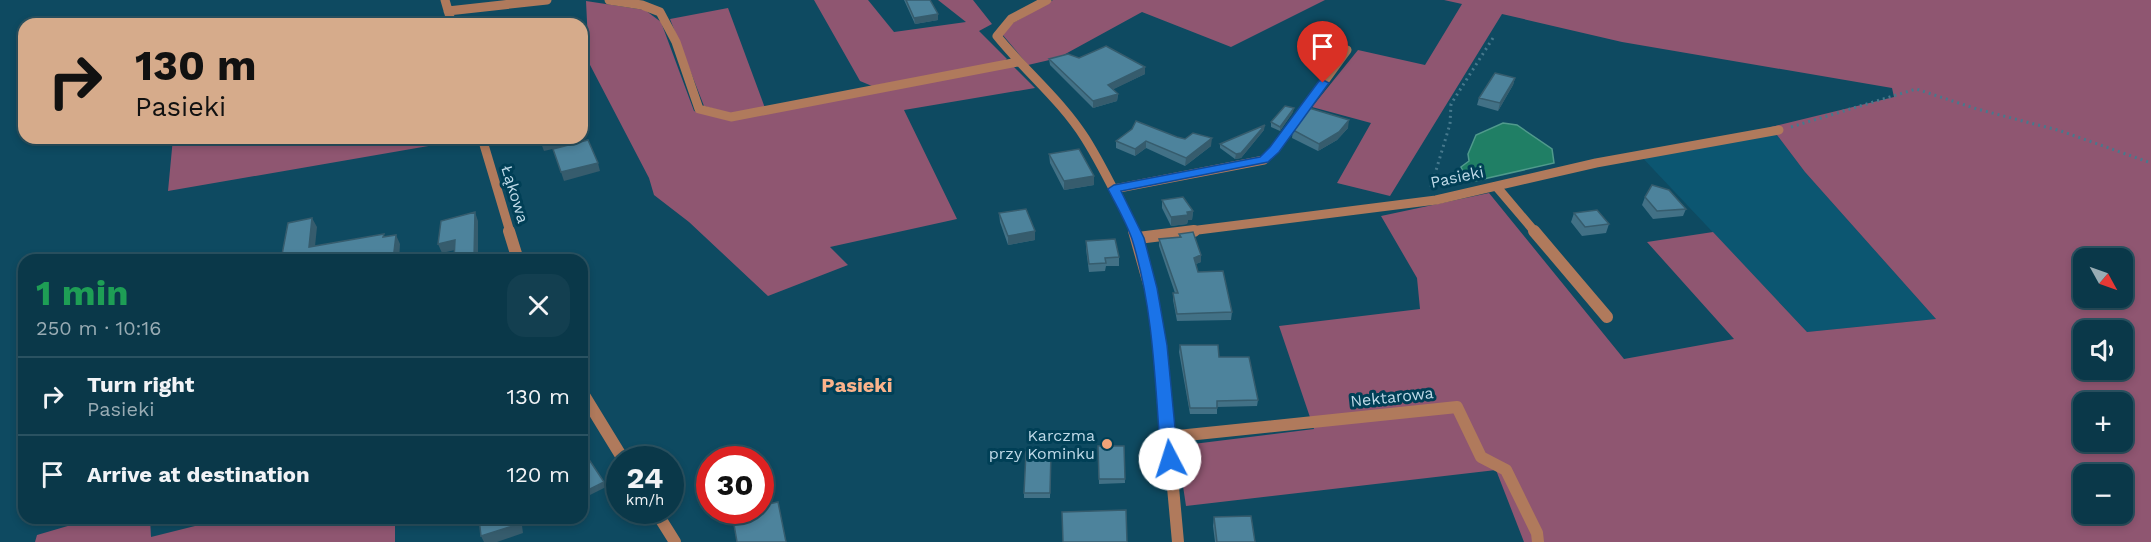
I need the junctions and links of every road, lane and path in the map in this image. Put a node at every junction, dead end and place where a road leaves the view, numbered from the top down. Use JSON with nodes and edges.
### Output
{"nodes":[{"id":1,"x":445,"y":0,"type":"edge"},
{"id":2,"x":547,"y":0,"type":"edge"},
{"id":3,"x":609,"y":0,"type":"edge"},
{"id":4,"x":1047,"y":0,"type":"edge"},
{"id":5,"x":448,"y":11,"type":"junction"},
{"id":6,"x":450,"y":18,"type":"edge"},
{"id":7,"x":1493,"y":38,"type":"dead end"},
{"id":8,"x":1347,"y":50,"type":"dead end"},
{"id":9,"x":1018,"y":62,"type":"junction"},
{"id":10,"x":1779,"y":130,"type":"joint"},
{"id":11,"x":484,"y":144,"type":"edge"},
{"id":12,"x":2151,"y":163,"type":"edge"},
{"id":13,"x":1496,"y":186,"type":"junction"},
{"id":14,"x":1114,"y":189,"type":"junction"},
{"id":15,"x":1431,"y":200,"type":"junction"},
{"id":16,"x":1138,"y":238,"type":"junction"},
{"id":17,"x":516,"y":254,"type":"edge"},
{"id":18,"x":1606,"y":317,"type":"dead end"},
{"id":19,"x":588,"y":402,"type":"edge"},
{"id":20,"x":1168,"y":437,"type":"junction"},
{"id":21,"x":615,"y":446,"type":"edge"},
{"id":22,"x":664,"y":524,"type":"edge"},
{"id":23,"x":675,"y":542,"type":"edge"},
{"id":24,"x":1178,"y":542,"type":"edge"},
{"id":25,"x":1538,"y":542,"type":"edge"}],
"edges":[{"from":1,"to":5,"type":"street"},
{"from":2,"to":5,"type":"street"},
{"from":3,"to":9,"type":"street"},
{"from":4,"to":9,"type":"street"},
{"from":5,"to":6,"type":"street"},
{"from":7,"to":15,"type":"path"},
{"from":8,"to":14,"type":"street"},
{"from":9,"to":14,"type":"street"},
{"from":10,"to":12,"type":"path"},
{"from":10,"to":13,"type":"street","name":"Pasieki"},
{"from":11,"to":17,"type":"street","name":"Łąkowa"},
{"from":13,"to":15,"type":"street","name":"Pasieki"},
{"from":13,"to":18,"type":"street"},
{"from":14,"to":16,"type":"street"},
{"from":15,"to":16,"type":"street","name":"Pasieki"},
{"from":16,"to":20,"type":"street"},
{"from":19,"to":21,"type":"street"},
{"from":20,"to":24,"type":"street"},
{"from":20,"to":25,"type":"street","name":"Nektarowa"},
{"from":22,"to":23,"type":"street"}]}
